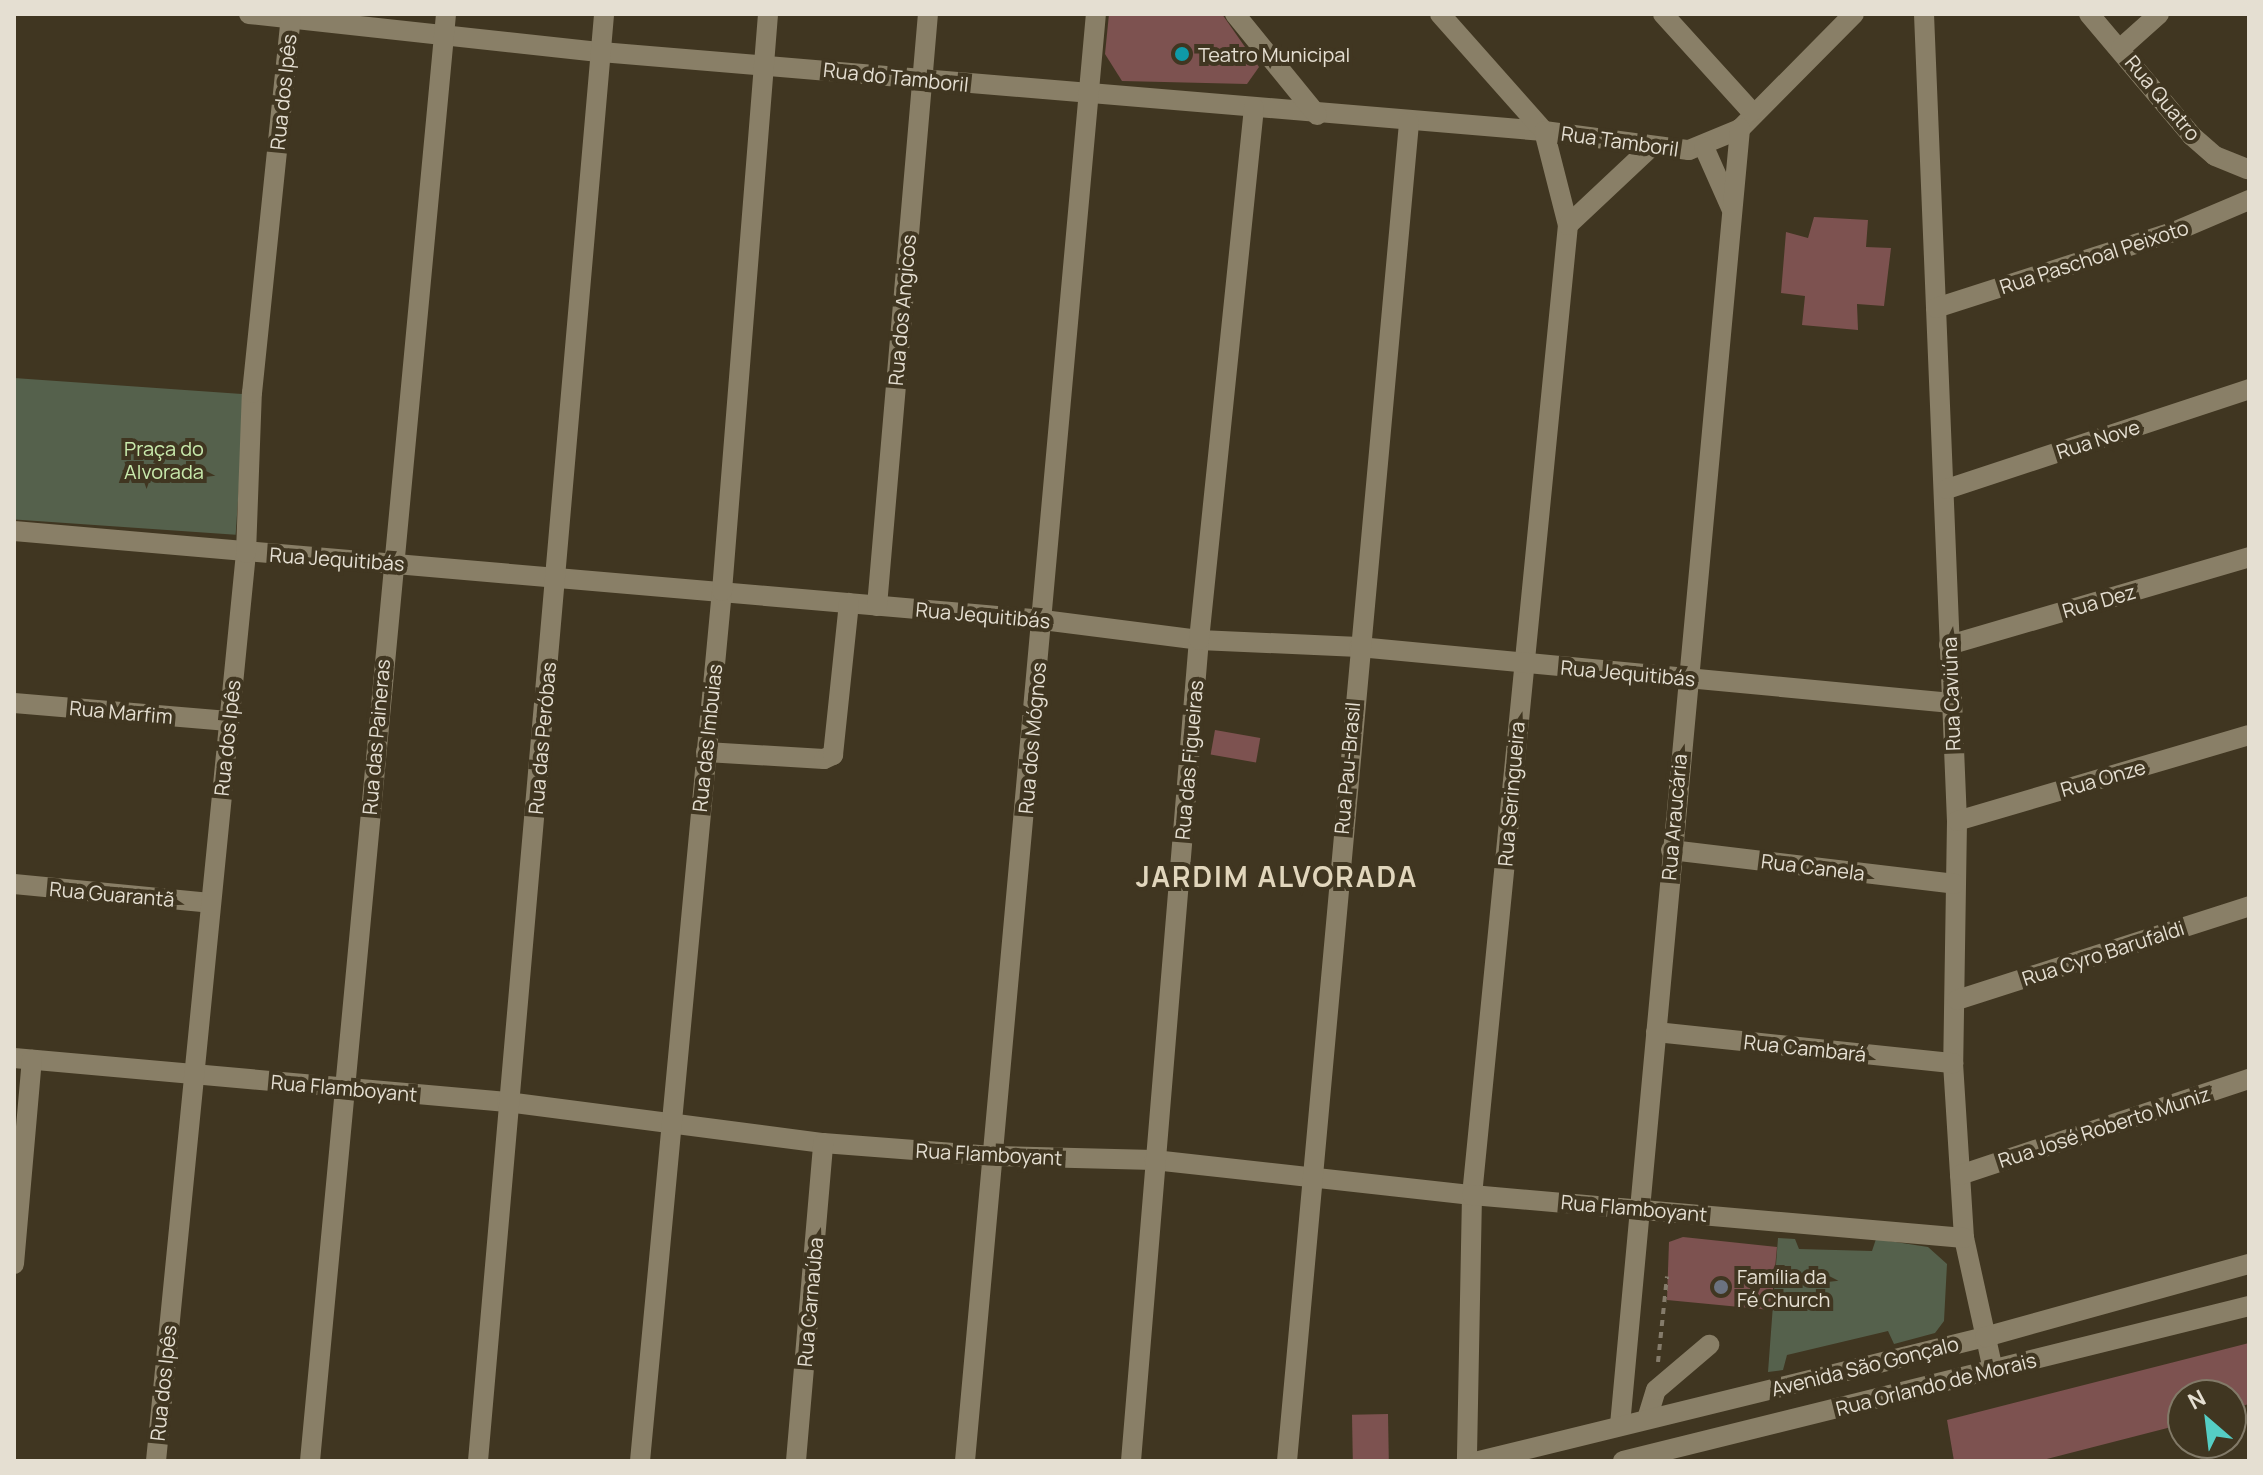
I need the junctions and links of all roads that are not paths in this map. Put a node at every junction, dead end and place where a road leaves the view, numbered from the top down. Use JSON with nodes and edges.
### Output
{"nodes":[{"id":1,"x":249,"y":14,"type":"edge"},
{"id":2,"x":446,"y":14,"type":"edge"},
{"id":3,"x":604,"y":14,"type":"edge"},
{"id":4,"x":768,"y":14,"type":"edge"},
{"id":5,"x":928,"y":14,"type":"edge"},
{"id":6,"x":1096,"y":14,"type":"edge"},
{"id":7,"x":1235,"y":14,"type":"edge"},
{"id":8,"x":1440,"y":14,"type":"edge"},
{"id":9,"x":1663,"y":14,"type":"edge"},
{"id":10,"x":1854,"y":14,"type":"edge"},
{"id":11,"x":1924,"y":14,"type":"edge"},
{"id":12,"x":2089,"y":14,"type":"edge"},
{"id":13,"x":2159,"y":14,"type":"edge"},
{"id":14,"x":291,"y":17,"type":"edge"},
{"id":15,"x":444,"y":35,"type":"junction"},
{"id":16,"x":2121,"y":48,"type":"junction"},
{"id":17,"x":601,"y":52,"type":"junction"},
{"id":18,"x":764,"y":62,"type":"junction"},
{"id":19,"x":921,"y":81,"type":"junction"},
{"id":20,"x":1087,"y":94,"type":"junction"},
{"id":21,"x":1254,"y":108,"type":"junction"},
{"id":22,"x":1317,"y":115,"type":"junction"},
{"id":23,"x":1746,"y":120,"type":"junction"},
{"id":24,"x":1409,"y":123,"type":"junction"},
{"id":25,"x":1544,"y":131,"type":"junction"},
{"id":26,"x":1652,"y":146,"type":"junction"},
{"id":27,"x":1704,"y":147,"type":"junction"},
{"id":28,"x":2248,"y":166,"type":"edge"},
{"id":29,"x":2249,"y":190,"type":"edge"},
{"id":30,"x":2249,"y":200,"type":"edge"},
{"id":31,"x":1731,"y":208,"type":"junction"},
{"id":32,"x":1568,"y":225,"type":"junction"},
{"id":33,"x":1936,"y":308,"type":"junction"},
{"id":34,"x":2249,"y":389,"type":"edge"},
{"id":35,"x":1947,"y":489,"type":"junction"},
{"id":36,"x":14,"y":531,"type":"edge"},
{"id":37,"x":246,"y":553,"type":"junction"},
{"id":38,"x":2249,"y":557,"type":"edge"},
{"id":39,"x":393,"y":562,"type":"junction"},
{"id":40,"x":558,"y":577,"type":"junction"},
{"id":41,"x":722,"y":591,"type":"junction"},
{"id":42,"x":849,"y":603,"type":"junction"},
{"id":43,"x":877,"y":606,"type":"junction"},
{"id":44,"x":1043,"y":620,"type":"junction"},
{"id":45,"x":1199,"y":640,"type":"junction"},
{"id":46,"x":1949,"y":645,"type":"junction"},
{"id":47,"x":1359,"y":647,"type":"junction"},
{"id":48,"x":1523,"y":665,"type":"junction"},
{"id":49,"x":1686,"y":678,"type":"junction"},
{"id":50,"x":14,"y":703,"type":"edge"},
{"id":51,"x":1951,"y":703,"type":"junction"},
{"id":52,"x":228,"y":721,"type":"junction"},
{"id":53,"x":2249,"y":735,"type":"edge"},
{"id":54,"x":706,"y":752,"type":"junction"},
{"id":55,"x":1957,"y":821,"type":"junction"},
{"id":56,"x":1671,"y":850,"type":"junction"},
{"id":57,"x":14,"y":884,"type":"edge"},
{"id":58,"x":1955,"y":884,"type":"junction"},
{"id":59,"x":210,"y":903,"type":"junction"},
{"id":60,"x":2249,"y":906,"type":"edge"},
{"id":61,"x":1957,"y":1000,"type":"junction"},
{"id":62,"x":1656,"y":1032,"type":"junction"},
{"id":63,"x":23,"y":1059,"type":"edge"},
{"id":64,"x":1953,"y":1063,"type":"junction"},
{"id":65,"x":194,"y":1074,"type":"junction"},
{"id":66,"x":2249,"y":1079,"type":"edge"},
{"id":67,"x":343,"y":1087,"type":"junction"},
{"id":68,"x":507,"y":1102,"type":"junction"},
{"id":69,"x":668,"y":1127,"type":"junction"},
{"id":70,"x":823,"y":1143,"type":"junction"},
{"id":71,"x":993,"y":1156,"type":"junction"},
{"id":72,"x":1154,"y":1160,"type":"junction"},
{"id":73,"x":1309,"y":1174,"type":"junction"},
{"id":74,"x":1960,"y":1175,"type":"junction"},
{"id":75,"x":1472,"y":1195,"type":"junction"},
{"id":76,"x":1636,"y":1207,"type":"junction"},
{"id":77,"x":1964,"y":1238,"type":"junction"},
{"id":78,"x":14,"y":1264,"type":"edge"},
{"id":79,"x":2249,"y":1264,"type":"edge"},
{"id":80,"x":2249,"y":1306,"type":"edge"},
{"id":81,"x":1985,"y":1337,"type":"junction"},
{"id":82,"x":1709,"y":1345,"type":"dead end"},
{"id":83,"x":1993,"y":1370,"type":"junction"},
{"id":84,"x":1808,"y":1381,"type":"junction"},
{"id":85,"x":1811,"y":1415,"type":"junction"},
{"id":86,"x":1647,"y":1419,"type":"junction"},
{"id":87,"x":1620,"y":1425,"type":"junction"},
{"id":88,"x":156,"y":1461,"type":"edge"},
{"id":89,"x":310,"y":1461,"type":"edge"},
{"id":90,"x":478,"y":1461,"type":"edge"},
{"id":91,"x":640,"y":1461,"type":"edge"},
{"id":92,"x":796,"y":1461,"type":"edge"},
{"id":93,"x":965,"y":1461,"type":"edge"},
{"id":94,"x":1131,"y":1461,"type":"edge"},
{"id":95,"x":1287,"y":1461,"type":"edge"},
{"id":96,"x":1467,"y":1461,"type":"edge"},
{"id":97,"x":1479,"y":1461,"type":"edge"},
{"id":98,"x":1623,"y":1461,"type":"edge"}],
"edges":[{"from":1,"to":14,"type":"street","name":"Rua do Tamboril"},
{"from":2,"to":15,"type":"street","name":"Rua das Paineras"},
{"from":3,"to":17,"type":"street","name":"Rua das Peróbas"},
{"from":4,"to":18,"type":"street","name":"Rua das Imbuias"},
{"from":5,"to":19,"type":"street","name":"Rua dos Angicos"},
{"from":6,"to":20,"type":"street","name":"Rua dos Mógnos"},
{"from":7,"to":22,"type":"street"},
{"from":8,"to":25,"type":"street"},
{"from":9,"to":23,"type":"street"},
{"from":10,"to":23,"type":"street","name":"Rua Tamboril"},
{"from":11,"to":33,"type":"street","name":"Rua Caviúna"},
{"from":12,"to":16,"type":"street","name":"Rua Quatro"},
{"from":13,"to":16,"type":"street"},
{"from":14,"to":15,"type":"street","name":"Rua do Tamboril"},
{"from":14,"to":37,"type":"street","name":"Rua dos Ipês"},
{"from":15,"to":17,"type":"street","name":"Rua do Tamboril"},
{"from":15,"to":39,"type":"street","name":"Rua das Paineras"},
{"from":16,"to":28,"type":"street","name":"Rua Quatro"},
{"from":17,"to":18,"type":"street","name":"Rua do Tamboril"},
{"from":17,"to":40,"type":"street","name":"Rua das Peróbas"},
{"from":18,"to":19,"type":"street","name":"Rua do Tamboril"},
{"from":18,"to":41,"type":"street","name":"Rua das Imbuias"},
{"from":19,"to":20,"type":"street","name":"Rua do Tamboril"},
{"from":19,"to":43,"type":"street","name":"Rua dos Angicos"},
{"from":20,"to":21,"type":"street","name":"Rua do Tamboril"},
{"from":20,"to":44,"type":"street","name":"Rua dos Mógnos"},
{"from":21,"to":22,"type":"street","name":"Rua do Tamboril"},
{"from":21,"to":45,"type":"street","name":"Rua das Figueiras"},
{"from":22,"to":24,"type":"street","name":"Rua do Tamboril"},
{"from":23,"to":27,"type":"street","name":"Rua Tamboril"},
{"from":23,"to":31,"type":"street","name":"Rua Araucária"},
{"from":24,"to":25,"type":"street","name":"Rua do Tamboril"},
{"from":24,"to":47,"type":"street","name":"Rua Pau-Brasil"},
{"from":25,"to":26,"type":"street","name":"Rua Tamboril"},
{"from":25,"to":32,"type":"street","name":"Rua Seringueira"},
{"from":26,"to":27,"type":"street","name":"Rua Tamboril"},
{"from":26,"to":32,"type":"street"},
{"from":27,"to":31,"type":"street","name":"Rua Araucária"},
{"from":28,"to":29,"type":"street"},
{"from":30,"to":33,"type":"street","name":"Rua Paschoal Peixoto"},
{"from":31,"to":49,"type":"street","name":"Rua Araucária"},
{"from":32,"to":48,"type":"street","name":"Rua Seringueira"},
{"from":33,"to":35,"type":"street","name":"Rua Caviúna"},
{"from":34,"to":35,"type":"street","name":"Rua Nove"},
{"from":35,"to":46,"type":"street","name":"Rua Caviúna"},
{"from":36,"to":37,"type":"street","name":"Rua Jequitibás"},
{"from":37,"to":39,"type":"street","name":"Rua Jequitibás"},
{"from":37,"to":52,"type":"street","name":"Rua dos Ipês"},
{"from":38,"to":46,"type":"street","name":"Rua Dez"},
{"from":39,"to":40,"type":"street","name":"Rua Jequitibás"},
{"from":39,"to":67,"type":"street","name":"Rua das Paineras"},
{"from":40,"to":41,"type":"street","name":"Rua Jequitibás"},
{"from":40,"to":68,"type":"street","name":"Rua das Peróbas"},
{"from":41,"to":42,"type":"street","name":"Rua Jequitibás"},
{"from":41,"to":54,"type":"street","name":"Rua das Imbuias"},
{"from":42,"to":43,"type":"street","name":"Rua Jequitibás"},
{"from":42,"to":54,"type":"street"},
{"from":43,"to":44,"type":"street","name":"Rua Jequitibás"},
{"from":44,"to":45,"type":"street","name":"Rua Jequitibás"},
{"from":44,"to":71,"type":"street","name":"Rua dos Mógnos"},
{"from":45,"to":47,"type":"street","name":"Rua Jequitibás"},
{"from":45,"to":72,"type":"street","name":"Rua das Figueiras"},
{"from":46,"to":51,"type":"street","name":"Rua Caviúna"},
{"from":47,"to":48,"type":"street","name":"Rua Jequitibás"},
{"from":47,"to":73,"type":"street","name":"Rua Pau-Brasil"},
{"from":48,"to":49,"type":"street","name":"Rua Jequitibás"},
{"from":48,"to":75,"type":"street","name":"Rua Seringueira"},
{"from":49,"to":51,"type":"street","name":"Rua Jequitibás"},
{"from":49,"to":56,"type":"street","name":"Rua Araucária"},
{"from":50,"to":52,"type":"street","name":"Rua Marfim"},
{"from":51,"to":55,"type":"street","name":"Rua Caviúna"},
{"from":52,"to":59,"type":"street","name":"Rua dos Ipês"},
{"from":53,"to":55,"type":"street","name":"Rua Onze"},
{"from":54,"to":69,"type":"street","name":"Rua das Imbuias"},
{"from":55,"to":58,"type":"street","name":"Rua Caviúna"},
{"from":56,"to":58,"type":"street","name":"Rua Canela"},
{"from":56,"to":62,"type":"street","name":"Rua Araucária"},
{"from":57,"to":59,"type":"street","name":"Rua Guarantã"},
{"from":58,"to":61,"type":"street","name":"Rua Caviúna"},
{"from":59,"to":65,"type":"street","name":"Rua dos Ipês"},
{"from":60,"to":61,"type":"street","name":"Rua Cyro Barufaldi"},
{"from":61,"to":64,"type":"street","name":"Rua Caviúna"},
{"from":62,"to":64,"type":"street","name":"Rua Cambará"},
{"from":62,"to":76,"type":"street","name":"Rua Araucária"},
{"from":63,"to":65,"type":"street","name":"Rua Flamboyant"},
{"from":63,"to":78,"type":"street"},
{"from":64,"to":74,"type":"street","name":"Rua Caviúna"},
{"from":65,"to":67,"type":"street","name":"Rua Flamboyant"},
{"from":65,"to":88,"type":"street","name":"Rua dos Ipês"},
{"from":66,"to":74,"type":"street","name":"Rua José Roberto Muniz"},
{"from":67,"to":68,"type":"street","name":"Rua Flamboyant"},
{"from":67,"to":89,"type":"street","name":"Rua das Paineras"},
{"from":68,"to":69,"type":"street","name":"Rua Flamboyant"},
{"from":68,"to":90,"type":"street","name":"Rua das Peróbas"},
{"from":69,"to":70,"type":"street","name":"Rua Flamboyant"},
{"from":69,"to":91,"type":"street","name":"Rua das Imbuias"},
{"from":70,"to":71,"type":"street","name":"Rua Flamboyant"},
{"from":70,"to":92,"type":"street","name":"Rua Carnaúba"},
{"from":71,"to":72,"type":"street","name":"Rua Flamboyant"},
{"from":71,"to":93,"type":"street","name":"Rua dos Mógnos"},
{"from":72,"to":73,"type":"street","name":"Rua Flamboyant"},
{"from":72,"to":94,"type":"street","name":"Rua das Figueiras"},
{"from":73,"to":75,"type":"street","name":"Rua Flamboyant"},
{"from":73,"to":95,"type":"street","name":"Rua Pau-Brasil"},
{"from":74,"to":77,"type":"street","name":"Rua Caviúna"},
{"from":75,"to":76,"type":"street","name":"Rua Flamboyant"},
{"from":75,"to":96,"type":"street","name":"Rua Seringueira"},
{"from":76,"to":77,"type":"street","name":"Rua Flamboyant"},
{"from":76,"to":87,"type":"street","name":"Rua Araucária"},
{"from":77,"to":81,"type":"street","name":"Rua Caviúna"},
{"from":79,"to":81,"type":"street","name":"Avenida São Gonçalo"},
{"from":80,"to":83,"type":"street","name":"Rua Orlando de Morais"},
{"from":81,"to":83,"type":"street","name":"Rua Caviúna"},
{"from":81,"to":84,"type":"street","name":"Avenida São Gonçalo"},
{"from":82,"to":86,"type":"street"},
{"from":83,"to":85,"type":"street","name":"Rua Orlando de Morais"},
{"from":84,"to":85,"type":"street"},
{"from":84,"to":86,"type":"street","name":"Avenida São Gonçalo"},
{"from":85,"to":98,"type":"street","name":"Rua Orlando de Morais"},
{"from":86,"to":87,"type":"street","name":"Avenida São Gonçalo"},
{"from":87,"to":97,"type":"street","name":"Avenida São Gonçalo"}]}
